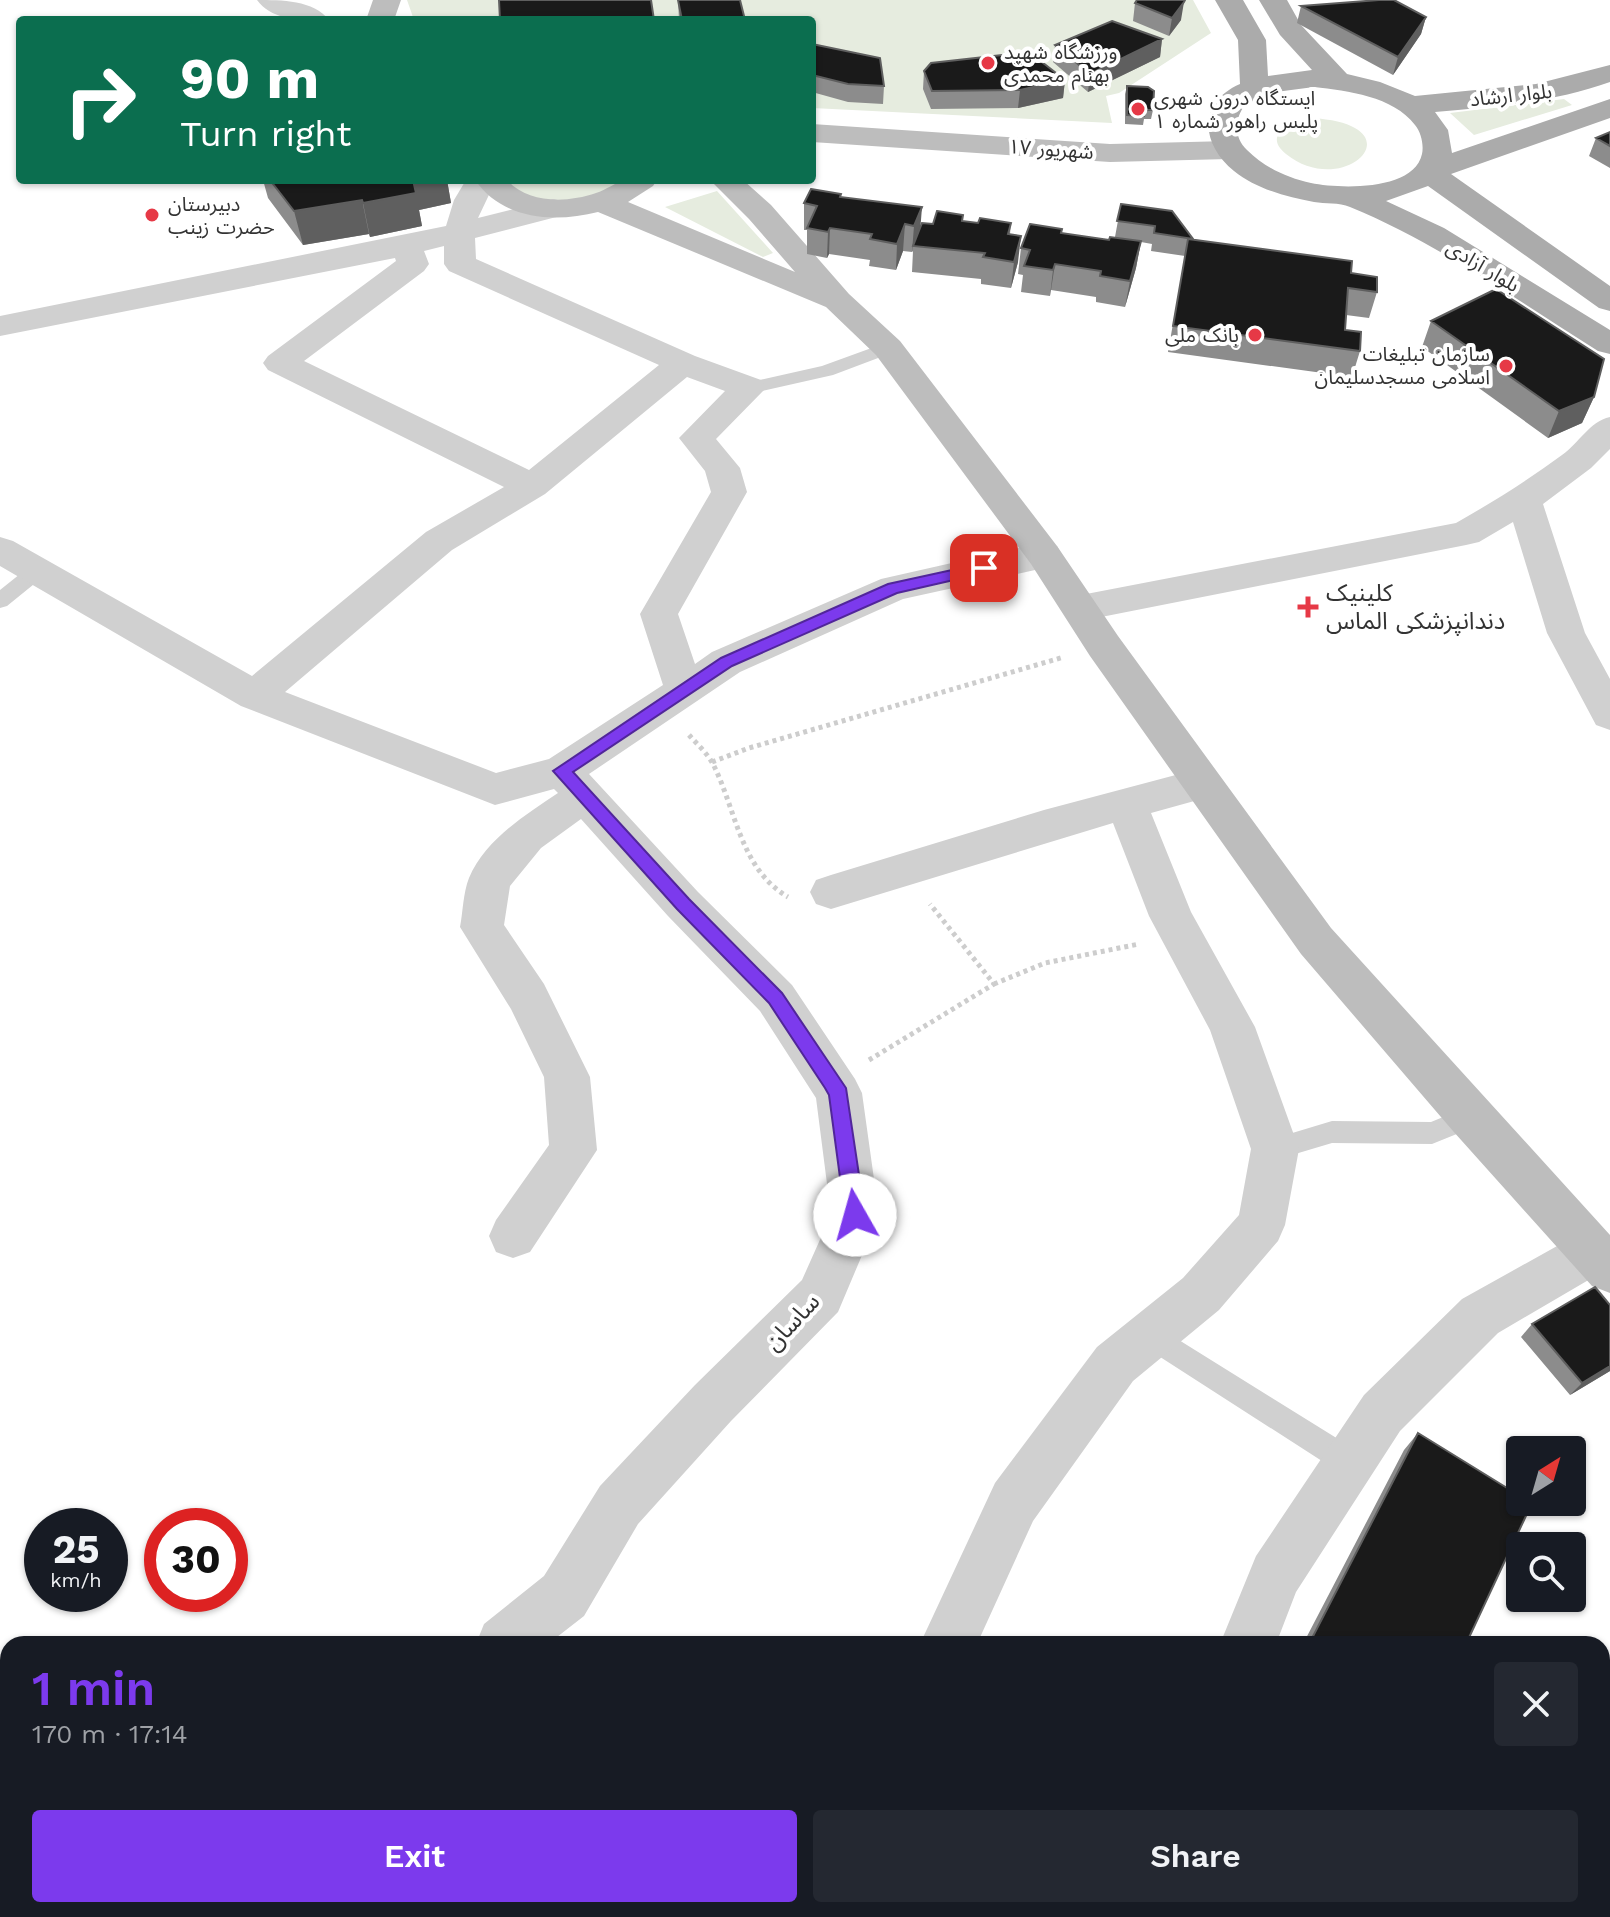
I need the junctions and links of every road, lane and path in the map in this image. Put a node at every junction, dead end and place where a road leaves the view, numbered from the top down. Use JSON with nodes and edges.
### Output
{"nodes":[{"id":1,"x":271,"y":0,"type":"edge"},
{"id":2,"x":1229,"y":0,"type":"edge"},
{"id":3,"x":1273,"y":0,"type":"edge"},
{"id":4,"x":306,"y":16,"type":"edge"},
{"id":5,"x":1610,"y":73,"type":"edge"},
{"id":6,"x":1337,"y":80,"type":"junction"},
{"id":7,"x":1255,"y":88,"type":"junction"},
{"id":8,"x":1409,"y":105,"type":"junction"},
{"id":9,"x":1610,"y":108,"type":"edge"},
{"id":10,"x":816,"y":133,"type":"edge"},
{"id":11,"x":874,"y":138,"type":"junction"},
{"id":12,"x":816,"y":147,"type":"edge"},
{"id":13,"x":1229,"y":150,"type":"junction"},
{"id":14,"x":1428,"y":172,"type":"junction"},
{"id":15,"x":478,"y":184,"type":"edge"},
{"id":16,"x":494,"y":184,"type":"edge"},
{"id":17,"x":738,"y":184,"type":"edge"},
{"id":18,"x":637,"y":185,"type":"edge"},
{"id":19,"x":1352,"y":196,"type":"junction"},
{"id":20,"x":602,"y":203,"type":"junction"},
{"id":21,"x":553,"y":208,"type":"junction"},
{"id":22,"x":457,"y":234,"type":"junction"},
{"id":23,"x":406,"y":246,"type":"junction"},
{"id":24,"x":838,"y":301,"type":"junction"},
{"id":25,"x":1610,"y":301,"type":"edge"},
{"id":26,"x":0,"y":326,"type":"edge"},
{"id":27,"x":1610,"y":344,"type":"edge"},
{"id":28,"x":888,"y":348,"type":"junction"},
{"id":29,"x":683,"y":363,"type":"junction"},
{"id":30,"x":749,"y":388,"type":"junction"},
{"id":31,"x":1610,"y":428,"type":"edge"},
{"id":32,"x":532,"y":486,"type":"junction"},
{"id":33,"x":1524,"y":500,"type":"junction"},
{"id":34,"x":0,"y":550,"type":"edge"},
{"id":35,"x":1044,"y":555,"type":"junction"},
{"id":36,"x":37,"y":571,"type":"junction"},
{"id":37,"x":0,"y":601,"type":"edge"},
{"id":38,"x":1081,"y":608,"type":"junction"},
{"id":39,"x":1104,"y":646,"type":"junction"},
{"id":40,"x":255,"y":696,"type":"junction"},
{"id":41,"x":673,"y":697,"type":"junction"},
{"id":42,"x":1610,"y":715,"type":"edge"},
{"id":43,"x":712,"y":762,"type":"junction"},
{"id":44,"x":573,"y":783,"type":"junction"},
{"id":45,"x":1202,"y":784,"type":"junction"},
{"id":46,"x":1127,"y":805,"type":"junction"},
{"id":47,"x":901,"y":869,"type":"junction"},
{"id":48,"x":831,"y":892,"type":"joint"},
{"id":49,"x":1182,"y":936,"type":"junction"},
{"id":50,"x":994,"y":984,"type":"junction"},
{"id":51,"x":832,"y":1082,"type":"junction"},
{"id":52,"x":1470,"y":1117,"type":"junction"},
{"id":53,"x":1275,"y":1149,"type":"junction"},
{"id":54,"x":513,"y":1236,"type":"dead end"},
{"id":55,"x":1601,"y":1261,"type":"edge"},
{"id":56,"x":1150,"y":1335,"type":"junction"},
{"id":57,"x":1349,"y":1462,"type":"junction"},
{"id":58,"x":514,"y":1636,"type":"edge"},
{"id":59,"x":952,"y":1636,"type":"edge"},
{"id":60,"x":1251,"y":1636,"type":"edge"}],
"edges":[{"from":1,"to":4,"type":"street"},
{"from":2,"to":7,"type":"main road"},
{"from":3,"to":6,"type":"main road"},
{"from":5,"to":8,"type":"main road","name":"بلوار ارشاد"},
{"from":6,"to":7,"type":"main road"},
{"from":6,"to":8,"type":"main road"},
{"from":7,"to":13,"type":"main road"},
{"from":8,"to":14,"type":"main road"},
{"from":9,"to":14,"type":"main road","name":"بلوار ارشاد"},
{"from":10,"to":11,"type":"main road"},
{"from":11,"to":12,"type":"main road"},
{"from":11,"to":13,"type":"main road","name":"۱۷ شهریور"},
{"from":13,"to":19,"type":"main road"},
{"from":14,"to":19,"type":"main road","name":"بلوار ارشاد"},
{"from":14,"to":25,"type":"main road","name":"بلوار آزادی"},
{"from":15,"to":22,"type":"street"},
{"from":16,"to":21,"type":"main road"},
{"from":17,"to":24,"type":"main road"},
{"from":18,"to":20,"type":"main road"},
{"from":19,"to":27,"type":"main road","name":"بلوار آزادی"},
{"from":20,"to":21,"type":"main road"},
{"from":20,"to":24,"type":"main road"},
{"from":21,"to":22,"type":"street"},
{"from":22,"to":23,"type":"street"},
{"from":22,"to":29,"type":"street"},
{"from":23,"to":26,"type":"street"},
{"from":23,"to":32,"type":"street"},
{"from":24,"to":28,"type":"main road"},
{"from":28,"to":30,"type":"lane"},
{"from":28,"to":35,"type":"main road"},
{"from":29,"to":30,"type":"street"},
{"from":29,"to":32,"type":"street"},
{"from":30,"to":41,"type":"street"},
{"from":31,"to":33,"type":"street"},
{"from":32,"to":40,"type":"street"},
{"from":33,"to":38,"type":"street"},
{"from":33,"to":42,"type":"street"},
{"from":34,"to":36,"type":"street"},
{"from":35,"to":38,"type":"main road"},
{"from":35,"to":41,"type":"street"},
{"from":36,"to":37,"type":"lane"},
{"from":36,"to":40,"type":"street"},
{"from":38,"to":39,"type":"main road"},
{"from":39,"to":43,"type":"path"},
{"from":39,"to":45,"type":"main road"},
{"from":40,"to":44,"type":"street"},
{"from":41,"to":43,"type":"path"},
{"from":41,"to":44,"type":"street"},
{"from":43,"to":48,"type":"path"},
{"from":44,"to":51,"type":"street","name":"ساسان"},
{"from":44,"to":54,"type":"street"},
{"from":45,"to":46,"type":"street"},
{"from":45,"to":52,"type":"main road"},
{"from":46,"to":47,"type":"street"},
{"from":46,"to":49,"type":"street"},
{"from":47,"to":48,"type":"street"},
{"from":47,"to":50,"type":"path"},
{"from":49,"to":50,"type":"path"},
{"from":49,"to":53,"type":"street"},
{"from":50,"to":51,"type":"path"},
{"from":51,"to":58,"type":"street","name":"ساسان"},
{"from":52,"to":53,"type":"lane"},
{"from":52,"to":55,"type":"main road"},
{"from":53,"to":56,"type":"street"},
{"from":55,"to":57,"type":"street"},
{"from":56,"to":57,"type":"lane"},
{"from":56,"to":59,"type":"street"},
{"from":57,"to":60,"type":"street"}]}
